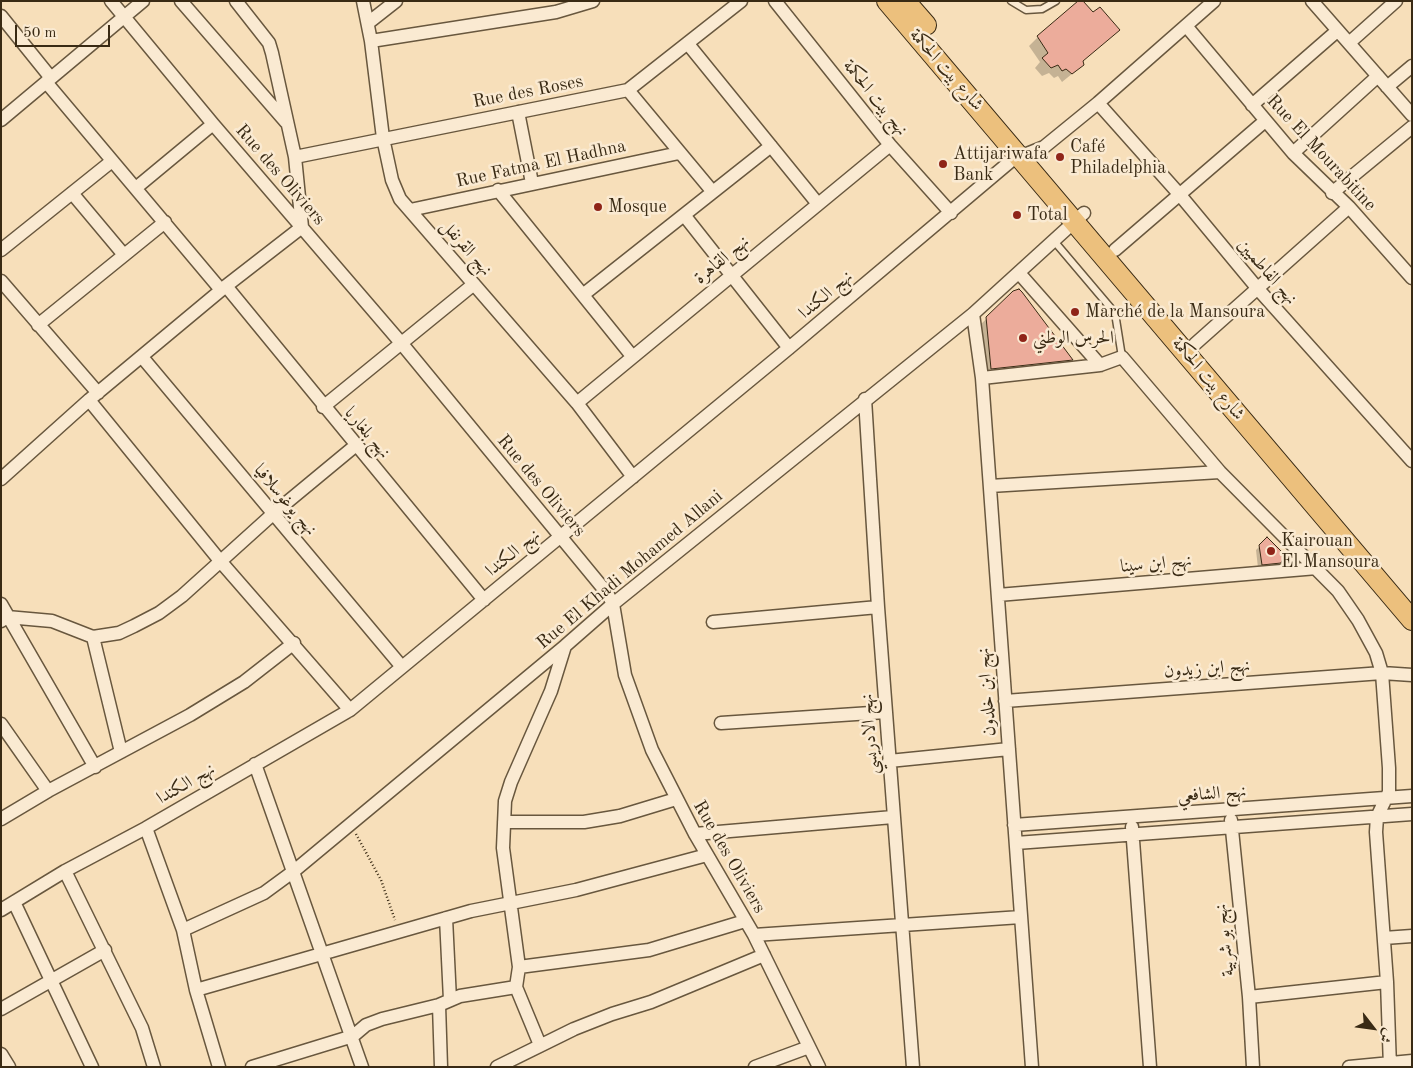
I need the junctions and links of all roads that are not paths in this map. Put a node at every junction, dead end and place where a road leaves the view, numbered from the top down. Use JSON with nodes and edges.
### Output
{"nodes":[{"id":1,"x":111,"y":1,"type":"edge"},
{"id":2,"x":143,"y":1,"type":"edge"},
{"id":3,"x":181,"y":1,"type":"edge"},
{"id":4,"x":236,"y":1,"type":"edge"},
{"id":5,"x":363,"y":1,"type":"edge"},
{"id":6,"x":396,"y":1,"type":"edge"},
{"id":7,"x":547,"y":1,"type":"edge"},
{"id":8,"x":593,"y":1,"type":"edge"},
{"id":9,"x":741,"y":1,"type":"edge"},
{"id":10,"x":775,"y":1,"type":"edge"},
{"id":11,"x":887,"y":1,"type":"edge"},
{"id":12,"x":905,"y":1,"type":"edge"},
{"id":13,"x":1011,"y":1,"type":"edge"},
{"id":14,"x":1056,"y":1,"type":"edge"},
{"id":15,"x":1214,"y":1,"type":"edge"},
{"id":16,"x":1312,"y":1,"type":"edge"},
{"id":17,"x":1396,"y":1,"type":"edge"},
{"id":18,"x":556,"y":12,"type":"junction"},
{"id":19,"x":1,"y":16,"type":"edge"},
{"id":20,"x":124,"y":16,"type":"junction"},
{"id":21,"x":368,"y":23,"type":"junction"},
{"id":22,"x":1187,"y":27,"type":"junction"},
{"id":23,"x":1336,"y":31,"type":"junction"},
{"id":24,"x":371,"y":41,"type":"junction"},
{"id":25,"x":1349,"y":43,"type":"junction"},
{"id":26,"x":688,"y":44,"type":"junction"},
{"id":27,"x":1412,"y":66,"type":"edge"},
{"id":28,"x":1378,"y":76,"type":"junction"},
{"id":29,"x":49,"y":80,"type":"junction"},
{"id":30,"x":1387,"y":87,"type":"junction"},
{"id":31,"x":628,"y":90,"type":"junction"},
{"id":32,"x":1098,"y":103,"type":"junction"},
{"id":33,"x":1252,"y":105,"type":"junction"},
{"id":34,"x":518,"y":112,"type":"junction"},
{"id":35,"x":1412,"y":115,"type":"edge"},
{"id":36,"x":1,"y":120,"type":"edge"},
{"id":37,"x":1265,"y":122,"type":"junction"},
{"id":38,"x":213,"y":124,"type":"junction"},
{"id":39,"x":289,"y":124,"type":"junction"},
{"id":40,"x":1412,"y":127,"type":"edge"},
{"id":41,"x":383,"y":138,"type":"junction"},
{"id":42,"x":890,"y":145,"type":"junction"},
{"id":43,"x":770,"y":146,"type":"junction"},
{"id":44,"x":680,"y":153,"type":"junction"},
{"id":45,"x":1293,"y":153,"type":"junction"},
{"id":46,"x":1028,"y":155,"type":"junction"},
{"id":47,"x":295,"y":157,"type":"junction"},
{"id":48,"x":112,"y":161,"type":"junction"},
{"id":49,"x":532,"y":183,"type":"junction"},
{"id":50,"x":136,"y":187,"type":"junction"},
{"id":51,"x":498,"y":190,"type":"junction"},
{"id":52,"x":712,"y":191,"type":"junction"},
{"id":53,"x":72,"y":193,"type":"junction"},
{"id":54,"x":1332,"y":193,"type":"junction"},
{"id":55,"x":1180,"y":195,"type":"junction"},
{"id":56,"x":818,"y":204,"type":"junction"},
{"id":57,"x":1349,"y":207,"type":"junction"},
{"id":58,"x":410,"y":210,"type":"junction"},
{"id":59,"x":952,"y":213,"type":"junction"},
{"id":60,"x":684,"y":215,"type":"junction"},
{"id":61,"x":1079,"y":217,"type":"junction"},
{"id":62,"x":165,"y":222,"type":"junction"},
{"id":63,"x":302,"y":227,"type":"junction"},
{"id":64,"x":1054,"y":241,"type":"junction"},
{"id":65,"x":1,"y":250,"type":"edge"},
{"id":66,"x":1116,"y":250,"type":"junction"},
{"id":67,"x":124,"y":256,"type":"junction"},
{"id":68,"x":1019,"y":273,"type":"junction"},
{"id":69,"x":732,"y":274,"type":"junction"},
{"id":70,"x":1412,"y":278,"type":"edge"},
{"id":71,"x":1,"y":281,"type":"edge"},
{"id":72,"x":474,"y":284,"type":"junction"},
{"id":73,"x":224,"y":288,"type":"junction"},
{"id":74,"x":1258,"y":289,"type":"junction"},
{"id":75,"x":584,"y":294,"type":"junction"},
{"id":76,"x":973,"y":314,"type":"junction"},
{"id":77,"x":38,"y":325,"type":"junction"},
{"id":78,"x":402,"y":344,"type":"junction"},
{"id":79,"x":1195,"y":344,"type":"junction"},
{"id":80,"x":790,"y":348,"type":"junction"},
{"id":81,"x":632,"y":356,"type":"junction"},
{"id":82,"x":1122,"y":356,"type":"junction"},
{"id":83,"x":142,"y":357,"type":"junction"},
{"id":84,"x":1100,"y":365,"type":"junction"},
{"id":85,"x":982,"y":378,"type":"junction"},
{"id":86,"x":93,"y":396,"type":"junction"},
{"id":87,"x":866,"y":400,"type":"junction"},
{"id":88,"x":576,"y":403,"type":"junction"},
{"id":89,"x":323,"y":406,"type":"junction"},
{"id":90,"x":356,"y":446,"type":"junction"},
{"id":91,"x":1412,"y":461,"type":"edge"},
{"id":92,"x":1220,"y":472,"type":"junction"},
{"id":93,"x":633,"y":477,"type":"junction"},
{"id":94,"x":1,"y":479,"type":"edge"},
{"id":95,"x":990,"y":486,"type":"junction"},
{"id":96,"x":274,"y":513,"type":"junction"},
{"id":97,"x":560,"y":537,"type":"junction"},
{"id":98,"x":221,"y":562,"type":"junction"},
{"id":99,"x":1317,"y":568,"type":"junction"},
{"id":100,"x":998,"y":595,"type":"junction"},
{"id":101,"x":484,"y":600,"type":"junction"},
{"id":102,"x":1,"y":604,"type":"edge"},
{"id":103,"x":613,"y":604,"type":"junction"},
{"id":104,"x":878,"y":607,"type":"junction"},
{"id":105,"x":1411,"y":611,"type":"edge"},
{"id":106,"x":4,"y":619,"type":"edge"},
{"id":107,"x":713,"y":622,"type":"dead end"},
{"id":108,"x":92,"y":637,"type":"junction"},
{"id":109,"x":294,"y":643,"type":"junction"},
{"id":110,"x":566,"y":646,"type":"junction"},
{"id":111,"x":402,"y":667,"type":"junction"},
{"id":112,"x":1382,"y":673,"type":"junction"},
{"id":113,"x":1412,"y":675,"type":"edge"},
{"id":114,"x":1005,"y":701,"type":"junction"},
{"id":115,"x":350,"y":710,"type":"junction"},
{"id":116,"x":886,"y":712,"type":"junction"},
{"id":117,"x":721,"y":723,"type":"dead end"},
{"id":118,"x":3,"y":731,"type":"edge"},
{"id":119,"x":1009,"y":749,"type":"junction"},
{"id":120,"x":120,"y":752,"type":"junction"},
{"id":121,"x":889,"y":760,"type":"junction"},
{"id":122,"x":255,"y":764,"type":"junction"},
{"id":123,"x":95,"y":767,"type":"junction"},
{"id":124,"x":48,"y":791,"type":"junction"},
{"id":125,"x":1412,"y":796,"type":"edge"},
{"id":126,"x":676,"y":798,"type":"junction"},
{"id":127,"x":1387,"y":798,"type":"junction"},
{"id":128,"x":1230,"y":810,"type":"junction"},
{"id":129,"x":1412,"y":814,"type":"edge"},
{"id":130,"x":1377,"y":816,"type":"junction"},
{"id":131,"x":893,"y":817,"type":"junction"},
{"id":132,"x":1132,"y":818,"type":"junction"},
{"id":133,"x":1,"y":819,"type":"edge"},
{"id":134,"x":504,"y":822,"type":"junction"},
{"id":135,"x":1014,"y":825,"type":"junction"},
{"id":136,"x":1232,"y":826,"type":"junction"},
{"id":137,"x":146,"y":828,"type":"junction"},
{"id":138,"x":695,"y":834,"type":"junction"},
{"id":139,"x":1132,"y":835,"type":"junction"},
{"id":140,"x":1016,"y":843,"type":"junction"},
{"id":141,"x":708,"y":855,"type":"junction"},
{"id":142,"x":65,"y":871,"type":"junction"},
{"id":143,"x":294,"y":871,"type":"junction"},
{"id":144,"x":14,"y":902,"type":"junction"},
{"id":145,"x":508,"y":902,"type":"junction"},
{"id":146,"x":1,"y":910,"type":"edge"},
{"id":147,"x":1021,"y":917,"type":"junction"},
{"id":148,"x":446,"y":918,"type":"junction"},
{"id":149,"x":745,"y":921,"type":"junction"},
{"id":150,"x":903,"y":923,"type":"junction"},
{"id":151,"x":183,"y":930,"type":"junction"},
{"id":152,"x":754,"y":935,"type":"junction"},
{"id":153,"x":1412,"y":936,"type":"edge"},
{"id":154,"x":1384,"y":938,"type":"junction"},
{"id":155,"x":105,"y":950,"type":"junction"},
{"id":156,"x":322,"y":952,"type":"junction"},
{"id":157,"x":764,"y":955,"type":"junction"},
{"id":158,"x":519,"y":967,"type":"junction"},
{"id":159,"x":53,"y":980,"type":"junction"},
{"id":160,"x":1387,"y":982,"type":"junction"},
{"id":161,"x":516,"y":987,"type":"junction"},
{"id":162,"x":196,"y":990,"type":"junction"},
{"id":163,"x":1249,"y":997,"type":"junction"},
{"id":164,"x":445,"y":1002,"type":"junction"},
{"id":165,"x":1,"y":1009,"type":"edge"},
{"id":166,"x":353,"y":1036,"type":"junction"},
{"id":167,"x":540,"y":1045,"type":"junction"},
{"id":168,"x":809,"y":1047,"type":"junction"},
{"id":169,"x":1,"y":1054,"type":"edge"},
{"id":170,"x":1412,"y":1061,"type":"edge"},
{"id":171,"x":1390,"y":1065,"type":"edge"},
{"id":172,"x":9,"y":1067,"type":"edge"},
{"id":173,"x":92,"y":1067,"type":"edge"},
{"id":174,"x":154,"y":1067,"type":"edge"},
{"id":175,"x":219,"y":1067,"type":"edge"},
{"id":176,"x":252,"y":1067,"type":"edge"},
{"id":177,"x":362,"y":1067,"type":"edge"},
{"id":178,"x":441,"y":1067,"type":"edge"},
{"id":179,"x":497,"y":1067,"type":"edge"},
{"id":180,"x":755,"y":1067,"type":"edge"},
{"id":181,"x":819,"y":1067,"type":"edge"},
{"id":182,"x":913,"y":1067,"type":"edge"},
{"id":183,"x":1032,"y":1067,"type":"edge"},
{"id":184,"x":1150,"y":1067,"type":"edge"},
{"id":185,"x":1253,"y":1067,"type":"edge"},
{"id":186,"x":1348,"y":1067,"type":"edge"}],
"edges":[{"from":1,"to":20,"type":"street","name":"Rue des Oliviers"},
{"from":2,"to":20,"type":"street"},
{"from":3,"to":39,"type":"street"},
{"from":4,"to":39,"type":"street"},
{"from":5,"to":21,"type":"street","name":"نهج القرنفل"},
{"from":6,"to":21,"type":"street"},
{"from":7,"to":18,"type":"street"},
{"from":8,"to":18,"type":"street"},
{"from":9,"to":26,"type":"street","name":"Rue des Roses"},
{"from":10,"to":42,"type":"street","name":"نهج بيت الحكمة"},
{"from":11,"to":46,"type":"main road","name":"شارع بيت الحكمة"},
{"from":12,"to":46,"type":"main road","name":"شارع بيت الحكمة"},
{"from":13,"to":14,"type":"lane"},
{"from":15,"to":22,"type":"street","name":"نهج الكندا"},
{"from":16,"to":23,"type":"street"},
{"from":17,"to":25,"type":"street"},
{"from":18,"to":24,"type":"street"},
{"from":19,"to":29,"type":"street","name":"نهج بلغاريا"},
{"from":20,"to":29,"type":"street"},
{"from":20,"to":38,"type":"street","name":"Rue des Oliviers"},
{"from":21,"to":24,"type":"street","name":"نهج القرنفل"},
{"from":22,"to":32,"type":"street","name":"نهج الكندا"},
{"from":22,"to":33,"type":"street","name":"Rue El Mourabitine"},
{"from":23,"to":25,"type":"street"},
{"from":23,"to":33,"type":"street"},
{"from":24,"to":41,"type":"street","name":"نهج القرنفل"},
{"from":25,"to":28,"type":"street"},
{"from":26,"to":31,"type":"street","name":"Rue des Roses"},
{"from":26,"to":43,"type":"street"},
{"from":27,"to":30,"type":"street"},
{"from":28,"to":30,"type":"street"},
{"from":28,"to":45,"type":"street"},
{"from":29,"to":36,"type":"street"},
{"from":29,"to":48,"type":"street","name":"نهج بلغاريا"},
{"from":30,"to":35,"type":"street"},
{"from":31,"to":34,"type":"street","name":"Rue des Roses"},
{"from":31,"to":44,"type":"street"},
{"from":32,"to":46,"type":"street","name":"نهج الكندا"},
{"from":32,"to":55,"type":"street","name":"نهج الفاطميين"},
{"from":33,"to":37,"type":"street","name":"Rue El Mourabitine"},
{"from":34,"to":41,"type":"street","name":"Rue des Roses"},
{"from":34,"to":49,"type":"street"},
{"from":37,"to":45,"type":"street","name":"Rue El Mourabitine"},
{"from":37,"to":55,"type":"street"},
{"from":38,"to":50,"type":"street"},
{"from":38,"to":63,"type":"street","name":"Rue des Oliviers"},
{"from":39,"to":47,"type":"street"},
{"from":40,"to":54,"type":"street"},
{"from":41,"to":47,"type":"street","name":"Rue des Roses"},
{"from":41,"to":58,"type":"street","name":"نهج القرنفل"},
{"from":42,"to":56,"type":"street","name":"نهج القاهرة"},
{"from":42,"to":59,"type":"street","name":"نهج بيت الحكمة"},
{"from":43,"to":52,"type":"street"},
{"from":43,"to":56,"type":"street"},
{"from":44,"to":49,"type":"street","name":"Rue Fatma El Hadhna"},
{"from":44,"to":52,"type":"street"},
{"from":45,"to":54,"type":"street","name":"Rue El Mourabitine"},
{"from":46,"to":59,"type":"street","name":"نهج الكندا"},
{"from":46,"to":61,"type":"main road","name":"شارع بيت الحكمة"},
{"from":47,"to":63,"type":"street"},
{"from":48,"to":50,"type":"street","name":"نهج بلغاريا"},
{"from":48,"to":53,"type":"street"},
{"from":49,"to":51,"type":"street","name":"Rue Fatma El Hadhna"},
{"from":50,"to":62,"type":"street","name":"نهج بلغاريا"},
{"from":51,"to":58,"type":"street","name":"Rue Fatma El Hadhna"},
{"from":51,"to":75,"type":"street"},
{"from":52,"to":60,"type":"street"},
{"from":53,"to":65,"type":"street"},
{"from":53,"to":67,"type":"street"},
{"from":54,"to":57,"type":"street","name":"Rue El Mourabitine"},
{"from":55,"to":66,"type":"street"},
{"from":55,"to":74,"type":"street","name":"نهج الفاطميين"},
{"from":56,"to":69,"type":"street","name":"نهج القاهرة"},
{"from":57,"to":70,"type":"street","name":"Rue El Mourabitine"},
{"from":57,"to":74,"type":"street"},
{"from":58,"to":72,"type":"street","name":"نهج القرنفل"},
{"from":59,"to":80,"type":"street","name":"نهج الكندا"},
{"from":60,"to":69,"type":"street"},
{"from":60,"to":75,"type":"street"},
{"from":61,"to":64,"type":"street","name":"Rue El Khadi Mohamed Allani"},
{"from":61,"to":66,"type":"main road","name":"شارع بيت الحكمة"},
{"from":61,"to":105,"type":"main road","name":"شارع بيت الحكمة"},
{"from":62,"to":67,"type":"street"},
{"from":62,"to":73,"type":"street","name":"نهج بلغاريا"},
{"from":63,"to":73,"type":"street"},
{"from":63,"to":78,"type":"street","name":"Rue des Oliviers"},
{"from":64,"to":68,"type":"street","name":"Rue El Khadi Mohamed Allani"},
{"from":64,"to":82,"type":"lane"},
{"from":66,"to":79,"type":"main road","name":"شارع بيت الحكمة"},
{"from":67,"to":77,"type":"street"},
{"from":68,"to":76,"type":"street","name":"Rue El Khadi Mohamed Allani"},
{"from":68,"to":84,"type":"street"},
{"from":69,"to":80,"type":"street"},
{"from":69,"to":81,"type":"street","name":"نهج القاهرة"},
{"from":71,"to":77,"type":"street"},
{"from":72,"to":78,"type":"street"},
{"from":72,"to":88,"type":"street","name":"نهج القرنفل"},
{"from":73,"to":83,"type":"street"},
{"from":73,"to":89,"type":"street","name":"نهج بلغاريا"},
{"from":74,"to":79,"type":"street"},
{"from":74,"to":91,"type":"street","name":"نهج الفاطميين"},
{"from":75,"to":81,"type":"street"},
{"from":76,"to":85,"type":"street","name":"نهج ابن خلدون"},
{"from":76,"to":87,"type":"street","name":"Rue El Khadi Mohamed Allani"},
{"from":77,"to":86,"type":"street"},
{"from":78,"to":89,"type":"street"},
{"from":78,"to":97,"type":"street","name":"Rue des Oliviers"},
{"from":79,"to":105,"type":"main road","name":"شارع بيت الحكمة"},
{"from":80,"to":93,"type":"street","name":"نهج الكندا"},
{"from":81,"to":88,"type":"street","name":"نهج القاهرة"},
{"from":82,"to":84,"type":"street"},
{"from":82,"to":92,"type":"street"},
{"from":83,"to":86,"type":"street"},
{"from":83,"to":96,"type":"street","name":"نهج يوغوسلافيا"},
{"from":84,"to":85,"type":"street"},
{"from":85,"to":95,"type":"street","name":"نهج ابن خلدون"},
{"from":86,"to":94,"type":"street"},
{"from":86,"to":98,"type":"street"},
{"from":87,"to":103,"type":"street","name":"Rue El Khadi Mohamed Allani"},
{"from":87,"to":104,"type":"street","name":"نهج الادريسي"},
{"from":88,"to":93,"type":"street","name":"نهج القرنفل"},
{"from":89,"to":90,"type":"street","name":"نهج بلغاريا"},
{"from":90,"to":96,"type":"street"},
{"from":90,"to":101,"type":"street","name":"نهج بلغاريا"},
{"from":92,"to":95,"type":"street"},
{"from":92,"to":99,"type":"street"},
{"from":93,"to":97,"type":"street","name":"نهج الكندا"},
{"from":95,"to":100,"type":"street","name":"نهج ابن خلدون"},
{"from":96,"to":98,"type":"street"},
{"from":96,"to":111,"type":"street","name":"نهج يوغوسلافيا"},
{"from":97,"to":101,"type":"street","name":"نهج الكندا"},
{"from":97,"to":103,"type":"street","name":"Rue des Oliviers"},
{"from":98,"to":108,"type":"street"},
{"from":98,"to":109,"type":"street"},
{"from":99,"to":100,"type":"street","name":"نهج ابن سينا"},
{"from":99,"to":112,"type":"street"},
{"from":100,"to":114,"type":"street","name":"نهج ابن خلدون"},
{"from":101,"to":111,"type":"street","name":"نهج الكندا"},
{"from":102,"to":106,"type":"street"},
{"from":103,"to":110,"type":"street","name":"Rue El Khadi Mohamed Allani"},
{"from":103,"to":126,"type":"street","name":"Rue des Oliviers"},
{"from":104,"to":107,"type":"street"},
{"from":104,"to":116,"type":"street","name":"نهج الادريسي"},
{"from":106,"to":108,"type":"street"},
{"from":106,"to":123,"type":"street"},
{"from":108,"to":120,"type":"street"},
{"from":109,"to":115,"type":"street"},
{"from":109,"to":120,"type":"street"},
{"from":110,"to":134,"type":"street"},
{"from":110,"to":143,"type":"street","name":"Rue El Khadi Mohamed Allani"},
{"from":111,"to":115,"type":"street","name":"نهج الكندا"},
{"from":112,"to":113,"type":"street","name":"نهج ابن زيدون"},
{"from":112,"to":114,"type":"street","name":"نهج ابن زيدون"},
{"from":112,"to":127,"type":"street"},
{"from":114,"to":119,"type":"street","name":"نهج ابن خلدون"},
{"from":115,"to":122,"type":"street","name":"نهج الكندا"},
{"from":116,"to":117,"type":"street"},
{"from":116,"to":121,"type":"street","name":"نهج الادريسي"},
{"from":118,"to":124,"type":"street"},
{"from":119,"to":121,"type":"street"},
{"from":119,"to":135,"type":"street","name":"نهج ابن خلدون"},
{"from":120,"to":123,"type":"street"},
{"from":121,"to":131,"type":"street","name":"نهج الادريسي"},
{"from":122,"to":137,"type":"street","name":"نهج الكندا"},
{"from":122,"to":143,"type":"street"},
{"from":123,"to":124,"type":"street"},
{"from":124,"to":133,"type":"street"},
{"from":125,"to":127,"type":"street","name":"نهج الشافعي"},
{"from":126,"to":134,"type":"street"},
{"from":126,"to":138,"type":"street","name":"Rue des Oliviers"},
{"from":127,"to":128,"type":"street","name":"نهج الشافعي"},
{"from":127,"to":130,"type":"street"},
{"from":128,"to":132,"type":"street","name":"نهج الشافعي"},
{"from":128,"to":136,"type":"street","name":"نهج بو شربية"},
{"from":129,"to":130,"type":"street","name":"نهج الشافعي"},
{"from":130,"to":136,"type":"street","name":"نهج الشافعي"},
{"from":130,"to":154,"type":"street"},
{"from":131,"to":138,"type":"street"},
{"from":131,"to":150,"type":"street","name":"نهج الادريسي"},
{"from":132,"to":135,"type":"street","name":"نهج الشافعي"},
{"from":132,"to":139,"type":"street"},
{"from":134,"to":145,"type":"street"},
{"from":135,"to":140,"type":"street","name":"نهج ابن خلدون"},
{"from":136,"to":139,"type":"street","name":"نهج الشافعي"},
{"from":136,"to":163,"type":"street","name":"نهج بو شربية"},
{"from":137,"to":142,"type":"street","name":"نهج الكندا"},
{"from":137,"to":151,"type":"street"},
{"from":138,"to":141,"type":"street","name":"Rue des Oliviers"},
{"from":139,"to":140,"type":"street","name":"نهج الشافعي"},
{"from":139,"to":184,"type":"street"},
{"from":140,"to":147,"type":"street","name":"نهج ابن خلدون"},
{"from":141,"to":145,"type":"street"},
{"from":141,"to":149,"type":"street","name":"Rue des Oliviers"},
{"from":142,"to":144,"type":"street","name":"نهج الكندا"},
{"from":142,"to":155,"type":"street"},
{"from":143,"to":151,"type":"street","name":"Rue El Khadi Mohamed Allani"},
{"from":143,"to":156,"type":"street"},
{"from":144,"to":146,"type":"street","name":"نهج الكندا"},
{"from":144,"to":159,"type":"street"},
{"from":145,"to":148,"type":"street"},
{"from":145,"to":158,"type":"street"},
{"from":147,"to":150,"type":"street"},
{"from":147,"to":183,"type":"street","name":"نهج ابن خلدون"},
{"from":148,"to":156,"type":"street"},
{"from":148,"to":164,"type":"street"},
{"from":149,"to":152,"type":"street","name":"Rue des Oliviers"},
{"from":149,"to":158,"type":"street"},
{"from":150,"to":152,"type":"street"},
{"from":150,"to":182,"type":"street","name":"نهج الادريسي"},
{"from":151,"to":162,"type":"street"},
{"from":152,"to":157,"type":"street","name":"Rue des Oliviers"},
{"from":153,"to":154,"type":"street"},
{"from":154,"to":160,"type":"street"},
{"from":155,"to":159,"type":"street"},
{"from":155,"to":174,"type":"street"},
{"from":156,"to":162,"type":"street"},
{"from":156,"to":166,"type":"street"},
{"from":157,"to":167,"type":"street"},
{"from":157,"to":168,"type":"street","name":"Rue des Oliviers"},
{"from":158,"to":161,"type":"street"},
{"from":159,"to":165,"type":"street"},
{"from":159,"to":173,"type":"street"},
{"from":160,"to":163,"type":"street"},
{"from":160,"to":171,"type":"street"},
{"from":161,"to":164,"type":"street"},
{"from":161,"to":167,"type":"street"},
{"from":162,"to":175,"type":"street"},
{"from":163,"to":185,"type":"street","name":"نهج بو شربية"},
{"from":164,"to":166,"type":"street"},
{"from":164,"to":178,"type":"street"},
{"from":166,"to":176,"type":"street"},
{"from":166,"to":177,"type":"street"},
{"from":167,"to":179,"type":"street"},
{"from":168,"to":180,"type":"street"},
{"from":168,"to":181,"type":"street","name":"Rue des Oliviers"},
{"from":169,"to":172,"type":"street"},
{"from":170,"to":171,"type":"street"},
{"from":171,"to":186,"type":"street"}]}
